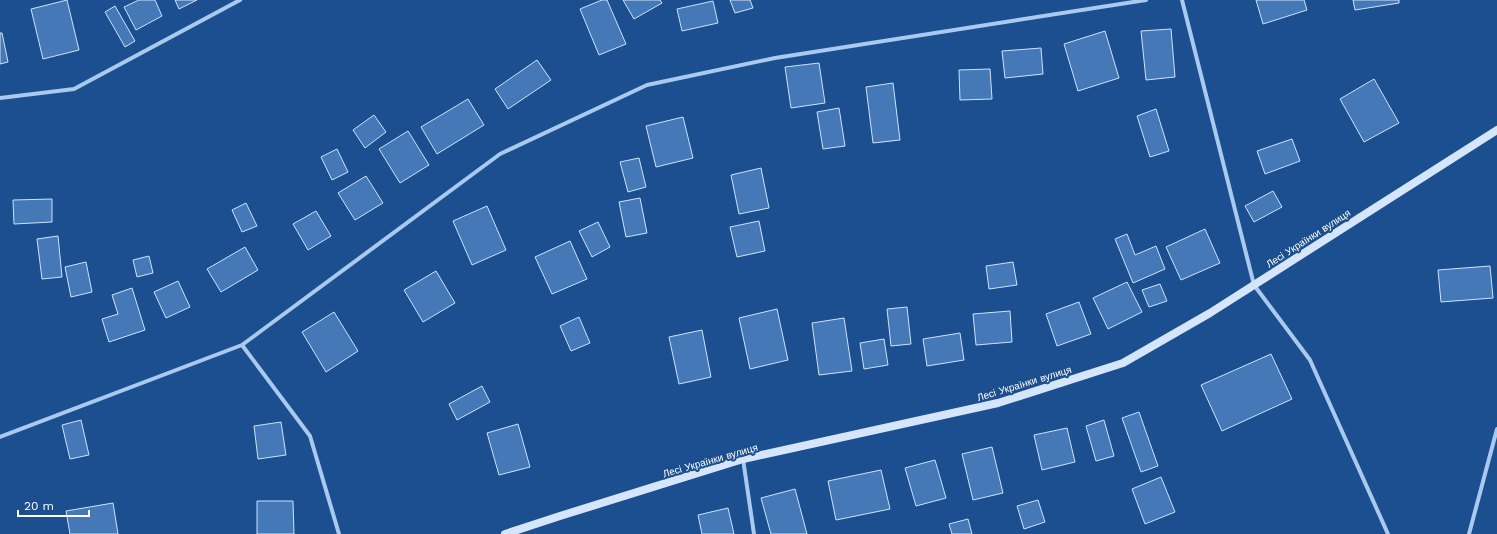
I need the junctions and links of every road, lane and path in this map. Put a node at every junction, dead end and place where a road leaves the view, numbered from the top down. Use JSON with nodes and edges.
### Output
{"nodes":[{"id":1,"x":240,"y":0,"type":"edge"},
{"id":2,"x":1146,"y":0,"type":"edge"},
{"id":3,"x":1182,"y":0,"type":"edge"},
{"id":4,"x":0,"y":98,"type":"edge"},
{"id":5,"x":1497,"y":130,"type":"edge"},
{"id":6,"x":1254,"y":284,"type":"junction"},
{"id":7,"x":242,"y":345,"type":"junction"},
{"id":8,"x":1497,"y":430,"type":"edge"},
{"id":9,"x":0,"y":437,"type":"edge"},
{"id":10,"x":743,"y":459,"type":"junction"},
{"id":11,"x":339,"y":534,"type":"edge"},
{"id":12,"x":505,"y":534,"type":"edge"},
{"id":13,"x":754,"y":534,"type":"edge"},
{"id":14,"x":1388,"y":534,"type":"edge"},
{"id":15,"x":1469,"y":534,"type":"edge"}],
"edges":[{"from":1,"to":4,"type":"street"},
{"from":2,"to":7,"type":"street"},
{"from":3,"to":6,"type":"street"},
{"from":5,"to":6,"type":"street","name":"Лесі Українки вулиця"},
{"from":6,"to":10,"type":"street","name":"Лесі Українки вулиця"},
{"from":6,"to":14,"type":"street"},
{"from":7,"to":9,"type":"street"},
{"from":7,"to":11,"type":"street"},
{"from":8,"to":15,"type":"street"},
{"from":10,"to":12,"type":"street","name":"Лесі Українки вулиця"},
{"from":10,"to":13,"type":"street"}]}
